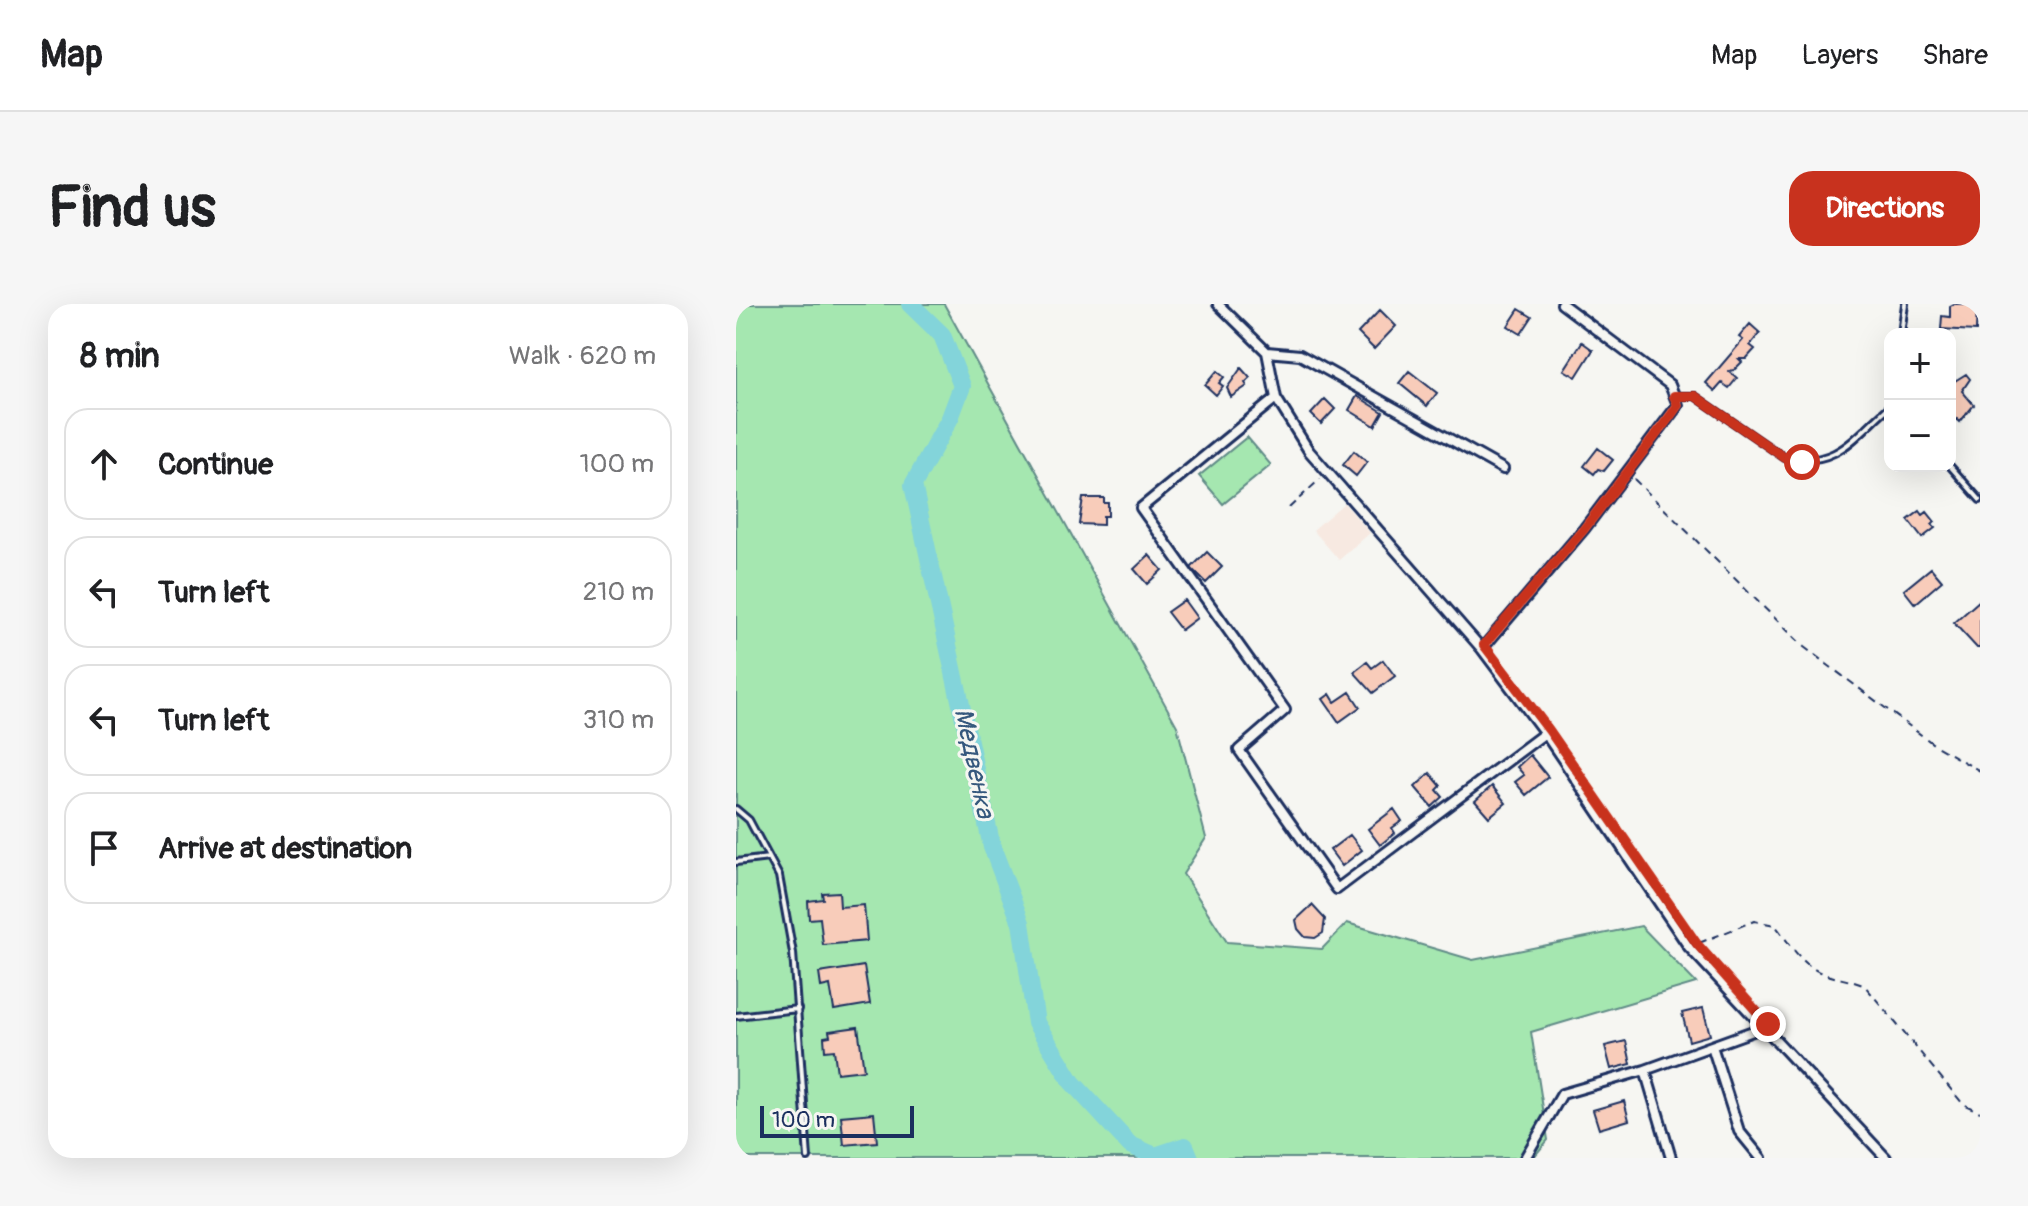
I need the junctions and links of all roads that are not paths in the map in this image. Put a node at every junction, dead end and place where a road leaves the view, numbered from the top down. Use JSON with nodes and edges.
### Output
{"nodes":[{"id":1,"x":1218,"y":304,"type":"edge"},
{"id":2,"x":1562,"y":304,"type":"edge"},
{"id":3,"x":1905,"y":304,"type":"edge"},
{"id":4,"x":1902,"y":328,"type":"edge"},
{"id":5,"x":1267,"y":352,"type":"junction"},
{"id":6,"x":1674,"y":396,"type":"junction"},
{"id":7,"x":1276,"y":398,"type":"junction"},
{"id":8,"x":1884,"y":411,"type":"edge"},
{"id":9,"x":1503,"y":469,"type":"dead end"},
{"id":10,"x":1955,"y":472,"type":"edge"},
{"id":11,"x":1980,"y":500,"type":"edge"},
{"id":12,"x":1482,"y":649,"type":"junction"},
{"id":13,"x":1545,"y":733,"type":"junction"},
{"id":14,"x":736,"y":809,"type":"edge"},
{"id":15,"x":770,"y":858,"type":"junction"},
{"id":16,"x":736,"y":862,"type":"edge"},
{"id":17,"x":798,"y":1009,"type":"junction"},
{"id":18,"x":736,"y":1016,"type":"edge"},
{"id":19,"x":1764,"y":1027,"type":"junction"},
{"id":20,"x":1712,"y":1046,"type":"junction"},
{"id":21,"x":1645,"y":1070,"type":"junction"},
{"id":22,"x":808,"y":1158,"type":"edge"},
{"id":23,"x":1525,"y":1158,"type":"edge"},
{"id":24,"x":1671,"y":1158,"type":"edge"},
{"id":25,"x":1761,"y":1158,"type":"edge"},
{"id":26,"x":1886,"y":1158,"type":"edge"}],
"edges":[{"from":1,"to":5,"type":"street"},
{"from":2,"to":6,"type":"street"},
{"from":3,"to":4,"type":"lane"},
{"from":5,"to":7,"type":"street"},
{"from":5,"to":9,"type":"street"},
{"from":6,"to":8,"type":"lane"},
{"from":6,"to":12,"type":"street"},
{"from":7,"to":12,"type":"street"},
{"from":7,"to":13,"type":"street"},
{"from":10,"to":11,"type":"lane"},
{"from":12,"to":13,"type":"street"},
{"from":13,"to":19,"type":"street"},
{"from":14,"to":15,"type":"lane"},
{"from":15,"to":16,"type":"lane"},
{"from":15,"to":17,"type":"lane"},
{"from":17,"to":18,"type":"lane"},
{"from":17,"to":22,"type":"lane"},
{"from":19,"to":20,"type":"street"},
{"from":19,"to":26,"type":"street"},
{"from":20,"to":21,"type":"street"},
{"from":20,"to":25,"type":"street"},
{"from":21,"to":23,"type":"street"},
{"from":21,"to":24,"type":"street"}]}
